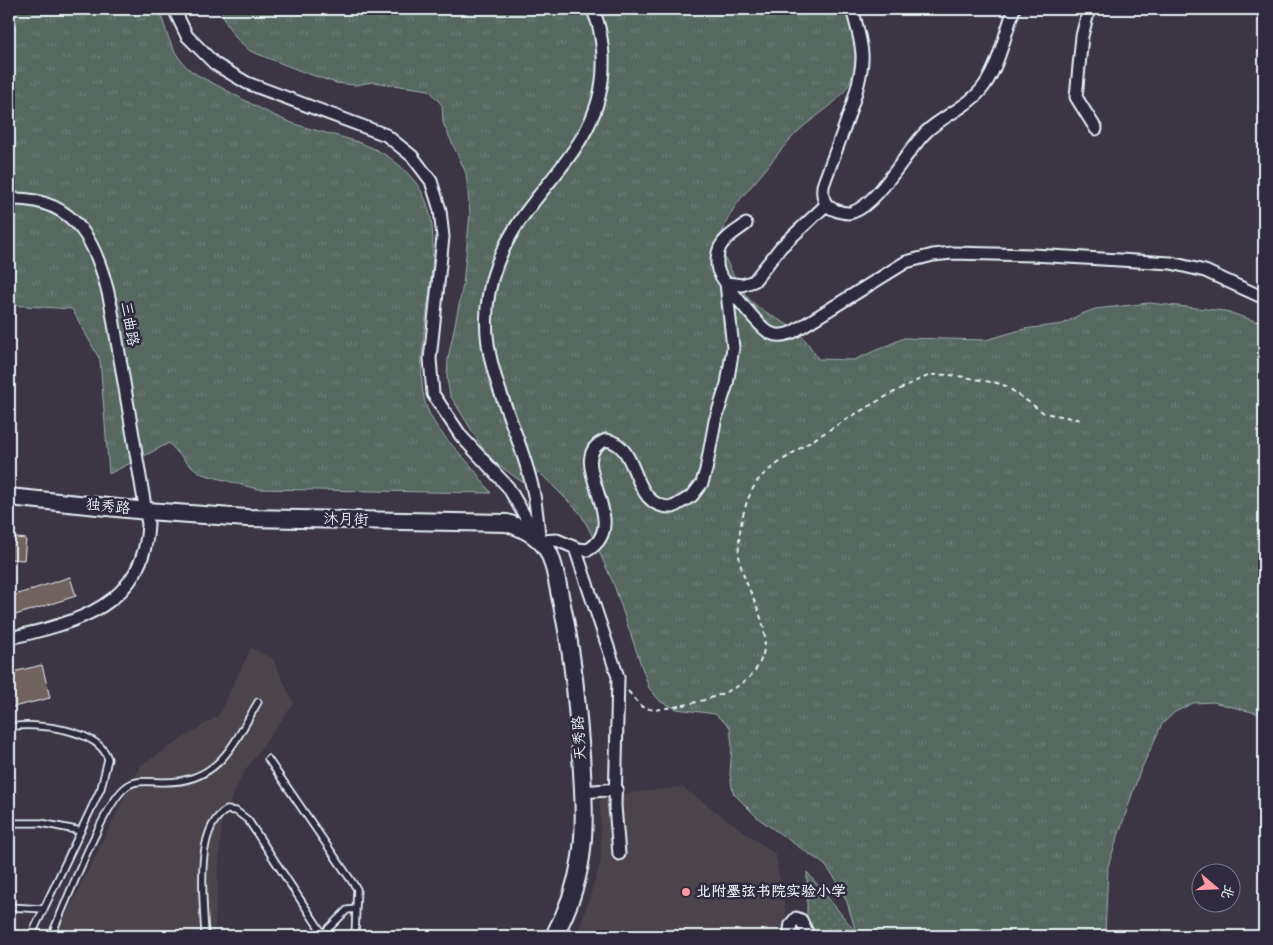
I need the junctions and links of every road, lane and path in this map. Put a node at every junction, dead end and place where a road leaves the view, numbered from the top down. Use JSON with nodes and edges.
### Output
{"nodes":[{"id":1,"x":174,"y":9,"type":"edge"},
{"id":2,"x":592,"y":9,"type":"edge"},
{"id":3,"x":852,"y":9,"type":"edge"},
{"id":4,"x":1014,"y":9,"type":"edge"},
{"id":5,"x":1089,"y":9,"type":"edge"},
{"id":6,"x":1096,"y":129,"type":"dead end"},
{"id":7,"x":9,"y":199,"type":"edge"},
{"id":8,"x":826,"y":205,"type":"junction"},
{"id":9,"x":746,"y":224,"type":"dead end"},
{"id":10,"x":726,"y":282,"type":"junction"},
{"id":11,"x":1264,"y":298,"type":"edge"},
{"id":12,"x":1082,"y":420,"type":"dead end"},
{"id":13,"x":9,"y":497,"type":"edge"},
{"id":14,"x":147,"y":511,"type":"junction"},
{"id":15,"x":540,"y":541,"type":"junction"},
{"id":16,"x":575,"y":548,"type":"junction"},
{"id":17,"x":9,"y":638,"type":"edge"},
{"id":18,"x":618,"y":677,"type":"junction"},
{"id":19,"x":258,"y":702,"type":"dead end"},
{"id":20,"x":9,"y":727,"type":"edge"},
{"id":21,"x":268,"y":759,"type":"dead end"},
{"id":22,"x":617,"y":789,"type":"junction"},
{"id":23,"x":583,"y":792,"type":"junction"},
{"id":24,"x":9,"y":823,"type":"edge"},
{"id":25,"x":81,"y":831,"type":"junction"},
{"id":26,"x":619,"y":854,"type":"dead end"},
{"id":27,"x":9,"y":907,"type":"edge"},
{"id":28,"x":44,"y":909,"type":"junction"},
{"id":29,"x":356,"y":909,"type":"junction"},
{"id":30,"x":322,"y":935,"type":"edge"},
{"id":31,"x":31,"y":936,"type":"edge"},
{"id":32,"x":51,"y":936,"type":"edge"},
{"id":33,"x":205,"y":936,"type":"edge"},
{"id":34,"x":355,"y":936,"type":"edge"},
{"id":35,"x":554,"y":936,"type":"edge"},
{"id":36,"x":789,"y":936,"type":"edge"},
{"id":37,"x":809,"y":936,"type":"edge"}],
"edges":[{"from":1,"to":15,"type":"street"},
{"from":2,"to":15,"type":"street"},
{"from":3,"to":8,"type":"street"},
{"from":4,"to":8,"type":"street"},
{"from":5,"to":6,"type":"street"},
{"from":7,"to":14,"type":"street","name":"三曲路"},
{"from":8,"to":10,"type":"street"},
{"from":9,"to":10,"type":"street"},
{"from":10,"to":11,"type":"street"},
{"from":10,"to":16,"type":"street"},
{"from":12,"to":18,"type":"path"},
{"from":13,"to":14,"type":"main road","name":"独秀路"},
{"from":14,"to":15,"type":"main road","name":"沐月街"},
{"from":14,"to":17,"type":"street","name":"独秀路"},
{"from":15,"to":16,"type":"street"},
{"from":15,"to":23,"type":"main road","name":"天秀路"},
{"from":16,"to":18,"type":"street"},
{"from":18,"to":22,"type":"street"},
{"from":19,"to":32,"type":"lane"},
{"from":20,"to":25,"type":"lane"},
{"from":21,"to":29,"type":"lane"},
{"from":22,"to":23,"type":"street"},
{"from":22,"to":26,"type":"street"},
{"from":23,"to":35,"type":"main road","name":"天秀路"},
{"from":24,"to":25,"type":"lane"},
{"from":25,"to":28,"type":"lane"},
{"from":27,"to":28,"type":"lane"},
{"from":28,"to":31,"type":"lane"},
{"from":29,"to":30,"type":"lane"},
{"from":29,"to":34,"type":"lane"},
{"from":30,"to":33,"type":"lane"},
{"from":36,"to":37,"type":"street"}]}
